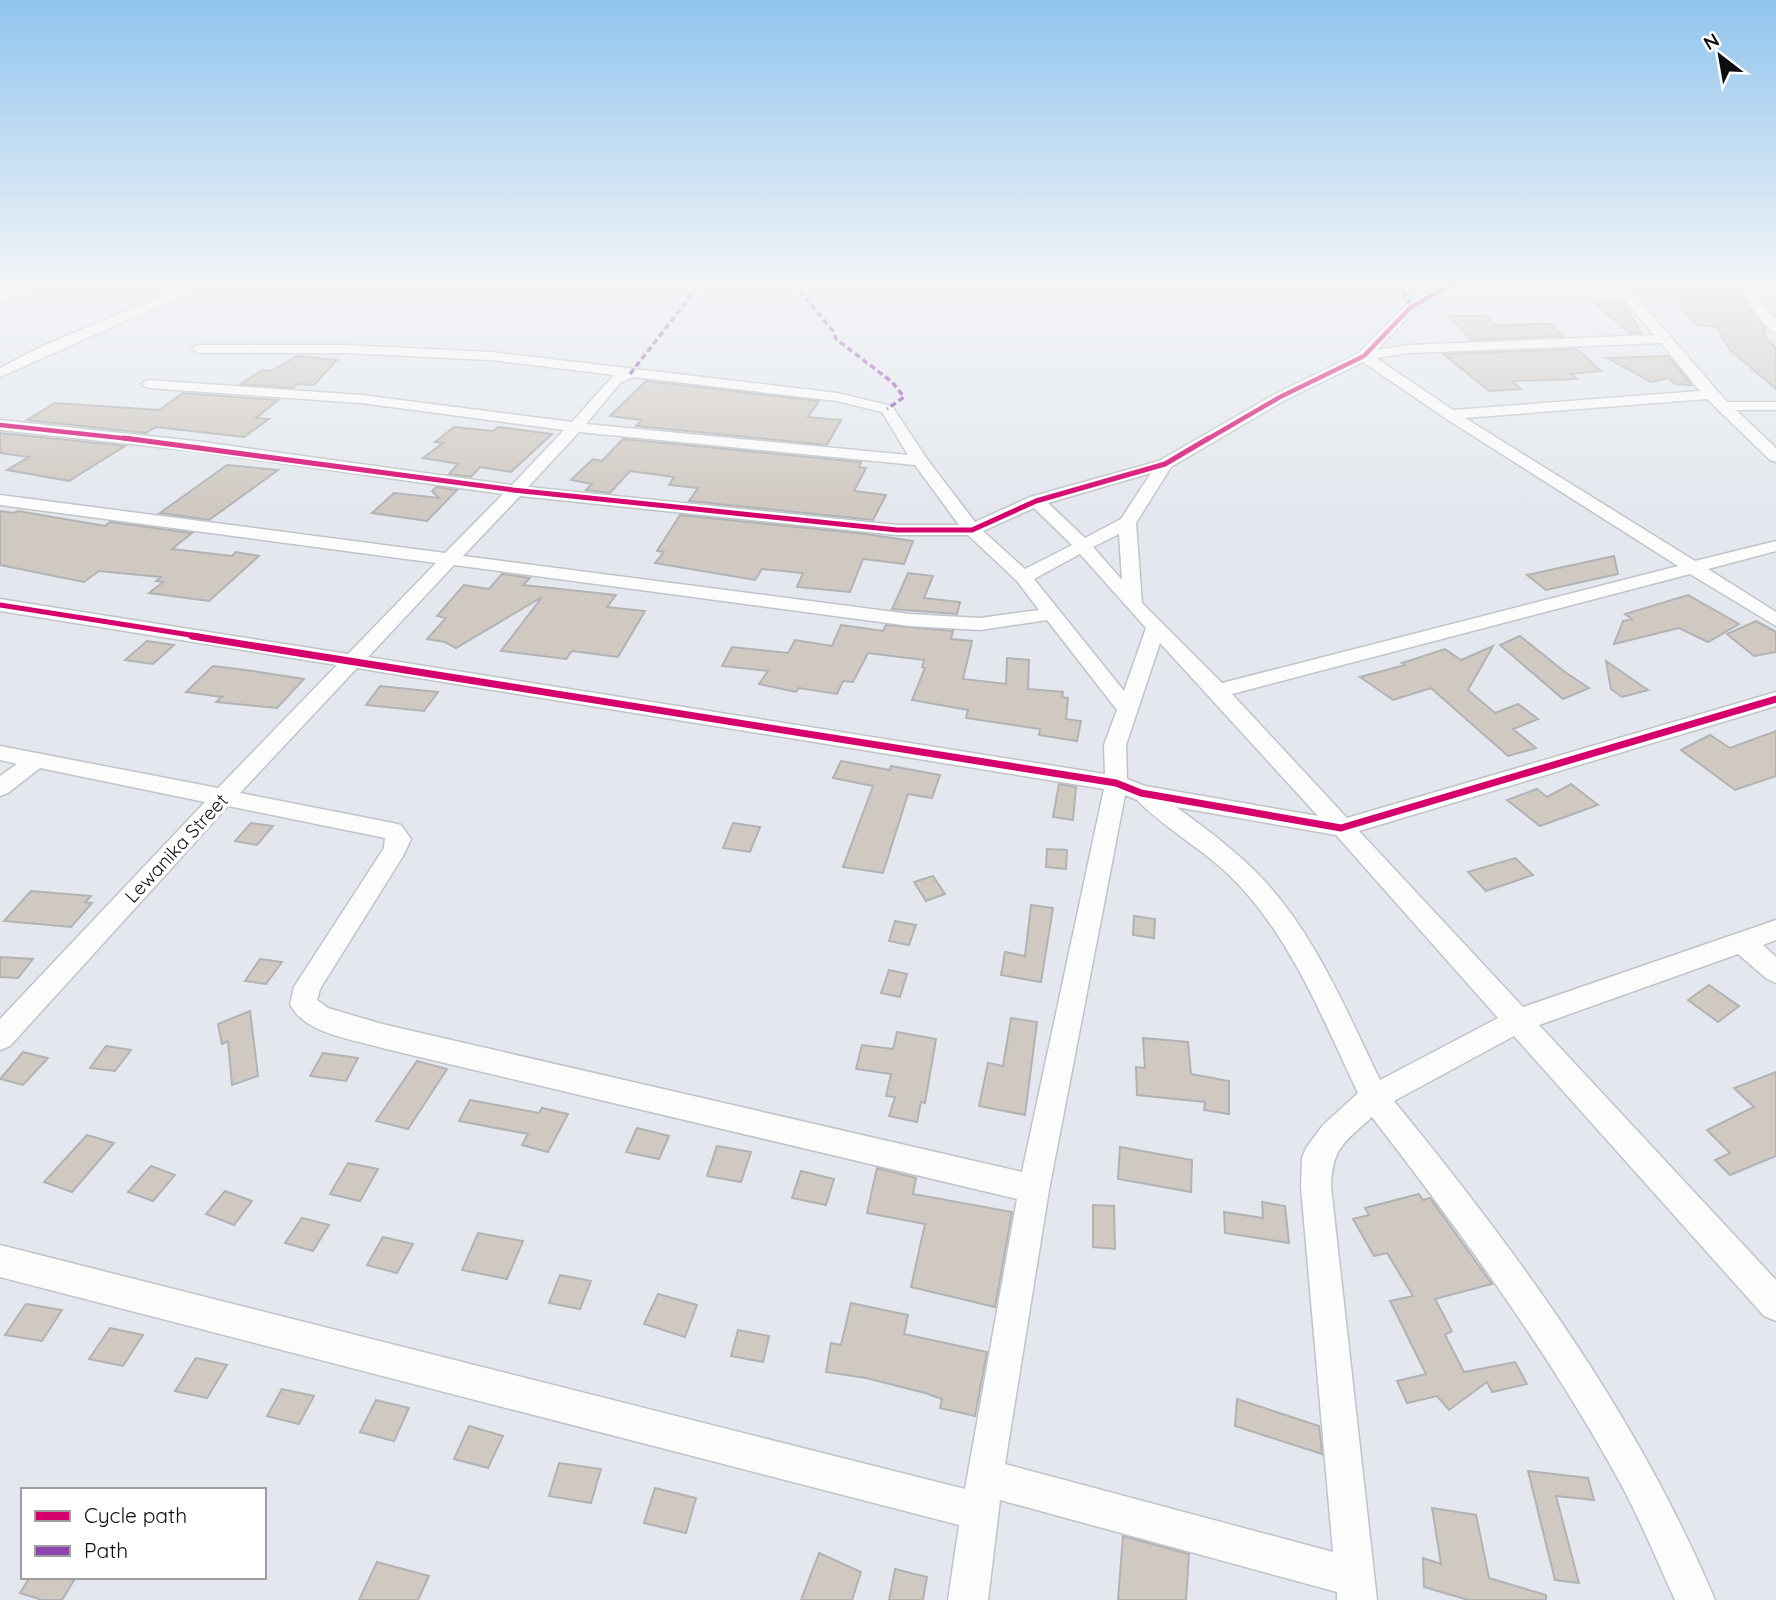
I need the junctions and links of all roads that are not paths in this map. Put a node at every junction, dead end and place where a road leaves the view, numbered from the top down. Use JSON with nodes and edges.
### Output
{"nodes":[{"id":1,"x":29,"y":358,"type":"edge"},
{"id":2,"x":504,"y":358,"type":"edge"},
{"id":3,"x":1361,"y":358,"type":"edge"},
{"id":4,"x":1366,"y":358,"type":"edge"},
{"id":5,"x":1679,"y":358,"type":"edge"},
{"id":6,"x":3,"y":370,"type":"edge"},
{"id":7,"x":630,"y":374,"type":"junction"},
{"id":8,"x":148,"y":384,"type":"dead end"},
{"id":9,"x":1711,"y":394,"type":"junction"},
{"id":10,"x":1723,"y":406,"type":"junction"},
{"id":11,"x":1776,"y":406,"type":"edge"},
{"id":12,"x":1450,"y":415,"type":"junction"},
{"id":13,"x":0,"y":425,"type":"edge"},
{"id":14,"x":575,"y":428,"type":"junction"},
{"id":15,"x":1776,"y":457,"type":"edge"},
{"id":16,"x":920,"y":461,"type":"junction"},
{"id":17,"x":1165,"y":464,"type":"junction"},
{"id":18,"x":513,"y":490,"type":"junction"},
{"id":19,"x":0,"y":500,"type":"edge"},
{"id":20,"x":1036,"y":500,"type":"junction"},
{"id":21,"x":1127,"y":523,"type":"junction"},
{"id":22,"x":972,"y":530,"type":"junction"},
{"id":23,"x":1082,"y":545,"type":"junction"},
{"id":24,"x":1776,"y":546,"type":"edge"},
{"id":25,"x":447,"y":561,"type":"junction"},
{"id":26,"x":1691,"y":569,"type":"junction"},
{"id":27,"x":1023,"y":577,"type":"junction"},
{"id":28,"x":1133,"y":604,"type":"junction"},
{"id":29,"x":0,"y":605,"type":"edge"},
{"id":30,"x":1053,"y":614,"type":"junction"},
{"id":31,"x":1776,"y":620,"type":"edge"},
{"id":32,"x":1156,"y":629,"type":"junction"},
{"id":33,"x":355,"y":660,"type":"junction"},
{"id":34,"x":1218,"y":691,"type":"junction"},
{"id":35,"x":1774,"y":701,"type":"edge"},
{"id":36,"x":1128,"y":710,"type":"junction"},
{"id":37,"x":0,"y":752,"type":"edge"},
{"id":38,"x":37,"y":759,"type":"junction"},
{"id":39,"x":0,"y":788,"type":"edge"},
{"id":40,"x":1129,"y":788,"type":"junction"},
{"id":41,"x":224,"y":796,"type":"junction"},
{"id":42,"x":1341,"y":828,"type":"junction"},
{"id":43,"x":1776,"y":930,"type":"edge"},
{"id":44,"x":1743,"y":943,"type":"junction"},
{"id":45,"x":1776,"y":972,"type":"edge"},
{"id":46,"x":1517,"y":1021,"type":"junction"},
{"id":47,"x":0,"y":1038,"type":"edge"},
{"id":48,"x":1374,"y":1097,"type":"junction"},
{"id":49,"x":1034,"y":1189,"type":"junction"},
{"id":50,"x":0,"y":1261,"type":"edge"},
{"id":51,"x":1776,"y":1304,"type":"edge"},
{"id":52,"x":982,"y":1494,"type":"junction"},
{"id":53,"x":1357,"y":1589,"type":"edge"},
{"id":54,"x":968,"y":1600,"type":"edge"},
{"id":55,"x":1695,"y":1600,"type":"edge"}],
"edges":[{"from":1,"to":6,"type":"street"},
{"from":2,"to":7,"type":"street"},
{"from":3,"to":17,"type":"street"},
{"from":4,"to":12,"type":"street"},
{"from":5,"to":9,"type":"street"},
{"from":7,"to":14,"type":"street","name":"Lewanika Street"},
{"from":7,"to":16,"type":"street"},
{"from":8,"to":14,"type":"street"},
{"from":9,"to":10,"type":"street"},
{"from":9,"to":12,"type":"street"},
{"from":10,"to":11,"type":"street"},
{"from":10,"to":15,"type":"street"},
{"from":12,"to":26,"type":"street"},
{"from":13,"to":18,"type":"street"},
{"from":14,"to":16,"type":"street"},
{"from":14,"to":18,"type":"street","name":"Lewanika Street"},
{"from":16,"to":22,"type":"street"},
{"from":17,"to":20,"type":"street"},
{"from":17,"to":21,"type":"street"},
{"from":18,"to":22,"type":"street"},
{"from":18,"to":25,"type":"street","name":"Lewanika Street"},
{"from":19,"to":25,"type":"street"},
{"from":20,"to":22,"type":"street"},
{"from":20,"to":23,"type":"street"},
{"from":21,"to":23,"type":"street"},
{"from":21,"to":28,"type":"street"},
{"from":22,"to":27,"type":"street"},
{"from":23,"to":27,"type":"street"},
{"from":23,"to":28,"type":"street"},
{"from":24,"to":26,"type":"street"},
{"from":25,"to":30,"type":"street"},
{"from":25,"to":33,"type":"street","name":"Lewanika Street"},
{"from":26,"to":31,"type":"street"},
{"from":26,"to":34,"type":"street"},
{"from":27,"to":30,"type":"street"},
{"from":28,"to":32,"type":"street"},
{"from":29,"to":33,"type":"street"},
{"from":30,"to":36,"type":"street"},
{"from":32,"to":34,"type":"street"},
{"from":32,"to":36,"type":"street"},
{"from":33,"to":40,"type":"street"},
{"from":33,"to":41,"type":"street","name":"Lewanika Street"},
{"from":34,"to":42,"type":"street"},
{"from":35,"to":42,"type":"street"},
{"from":36,"to":40,"type":"street"},
{"from":37,"to":38,"type":"street"},
{"from":38,"to":39,"type":"street"},
{"from":38,"to":41,"type":"street"},
{"from":40,"to":42,"type":"street"},
{"from":40,"to":48,"type":"street"},
{"from":40,"to":49,"type":"street"},
{"from":41,"to":47,"type":"street","name":"Lewanika Street"},
{"from":41,"to":49,"type":"street"},
{"from":42,"to":46,"type":"street"},
{"from":43,"to":44,"type":"street"},
{"from":44,"to":45,"type":"street"},
{"from":44,"to":46,"type":"street"},
{"from":46,"to":48,"type":"street"},
{"from":46,"to":51,"type":"street"},
{"from":48,"to":53,"type":"street"},
{"from":48,"to":55,"type":"street"},
{"from":49,"to":52,"type":"street"},
{"from":50,"to":52,"type":"street"},
{"from":52,"to":53,"type":"street"},
{"from":52,"to":54,"type":"street"}]}
